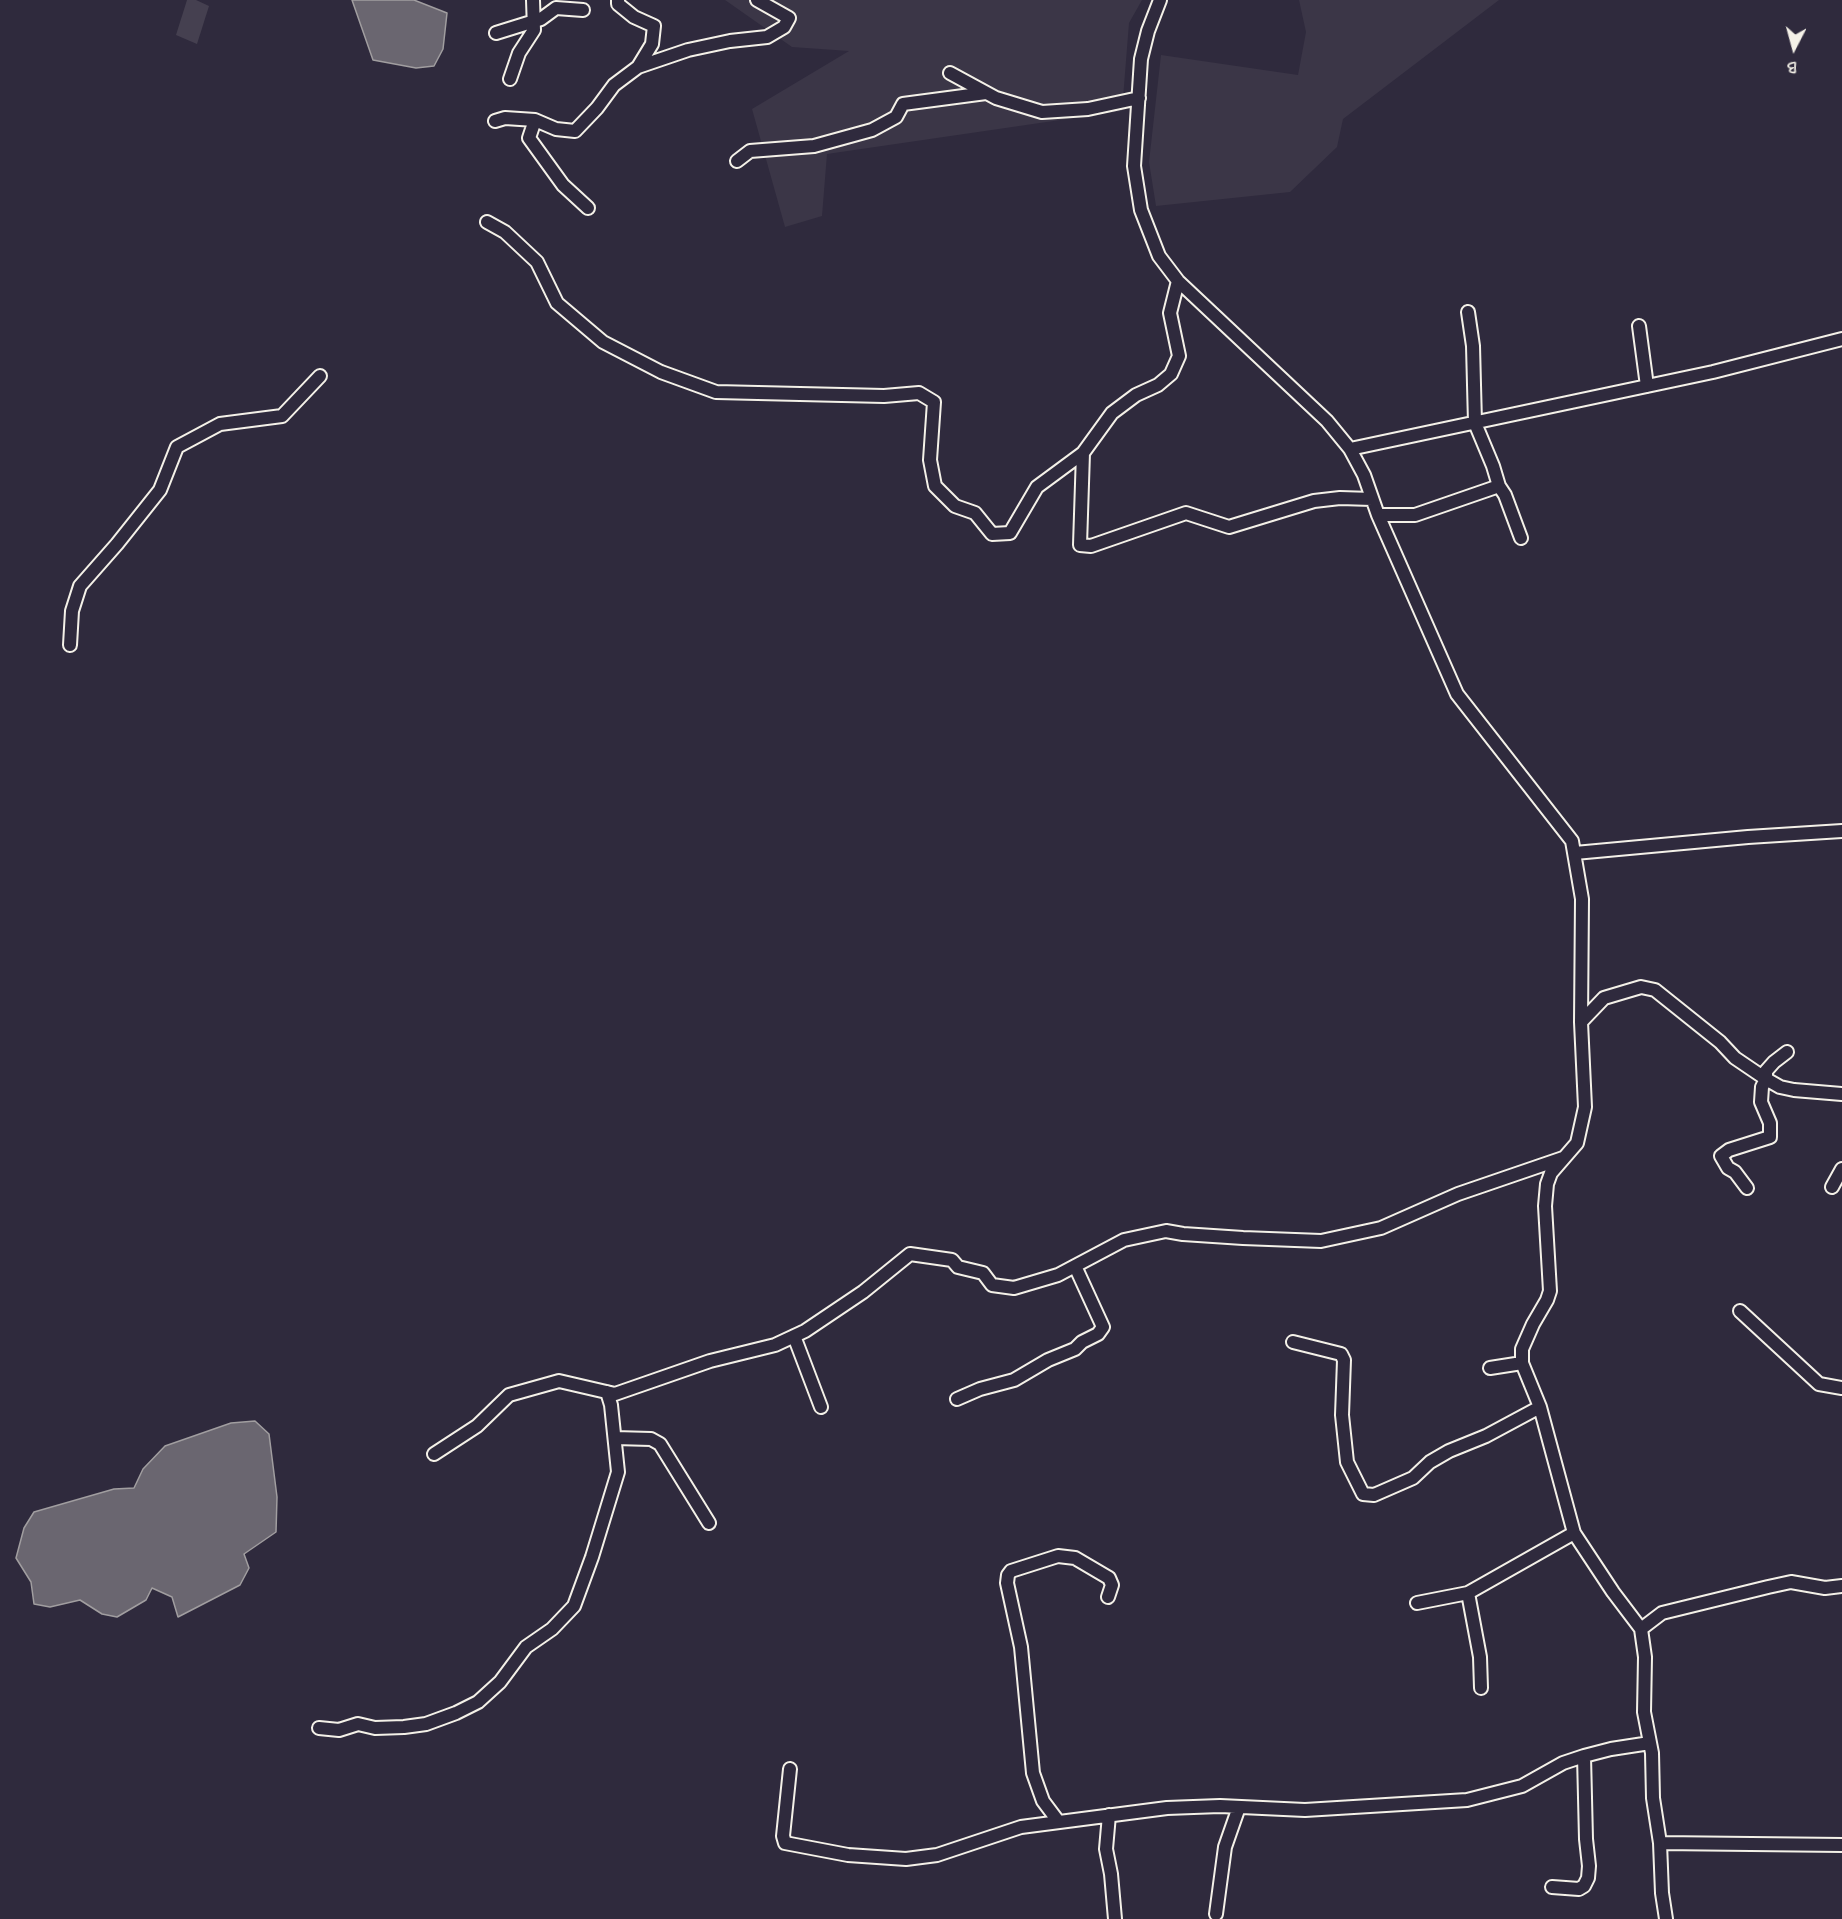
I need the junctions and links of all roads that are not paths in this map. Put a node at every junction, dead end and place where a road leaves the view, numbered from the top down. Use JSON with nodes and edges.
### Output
{"nodes":[{"id":1,"x":533,"y":0,"type":"edge"},
{"id":2,"x":618,"y":0,"type":"edge"},
{"id":3,"x":757,"y":0,"type":"edge"},
{"id":4,"x":1160,"y":0,"type":"edge"},
{"id":5,"x":583,"y":10,"type":"dead end"},
{"id":6,"x":533,"y":21,"type":"junction"},
{"id":7,"x":496,"y":33,"type":"dead end"},
{"id":8,"x":638,"y":67,"type":"junction"},
{"id":9,"x":950,"y":73,"type":"dead end"},
{"id":10,"x":510,"y":79,"type":"dead end"},
{"id":11,"x":986,"y":93,"type":"junction"},
{"id":12,"x":1139,"y":98,"type":"junction"},
{"id":13,"x":535,"y":120,"type":"junction"},
{"id":14,"x":495,"y":121,"type":"dead end"},
{"id":15,"x":737,"y":160,"type":"dead end"},
{"id":16,"x":588,"y":208,"type":"dead end"},
{"id":17,"x":487,"y":222,"type":"dead end"},
{"id":18,"x":1178,"y":281,"type":"junction"},
{"id":19,"x":1468,"y":312,"type":"dead end"},
{"id":20,"x":1639,"y":326,"type":"dead end"},
{"id":21,"x":1842,"y":339,"type":"edge"},
{"id":22,"x":320,"y":376,"type":"dead end"},
{"id":23,"x":1647,"y":386,"type":"junction"},
{"id":24,"x":1475,"y":423,"type":"junction"},
{"id":25,"x":1350,"y":449,"type":"junction"},
{"id":26,"x":1083,"y":453,"type":"junction"},
{"id":27,"x":1499,"y":486,"type":"junction"},
{"id":28,"x":1372,"y":499,"type":"junction"},
{"id":29,"x":1378,"y":515,"type":"junction"},
{"id":30,"x":1521,"y":538,"type":"dead end"},
{"id":31,"x":70,"y":645,"type":"dead end"},
{"id":32,"x":1842,"y":831,"type":"edge"},
{"id":33,"x":1575,"y":853,"type":"junction"},
{"id":34,"x":1581,"y":1022,"type":"junction"},
{"id":35,"x":1787,"y":1052,"type":"dead end"},
{"id":36,"x":1766,"y":1079,"type":"junction"},
{"id":37,"x":1842,"y":1094,"type":"edge"},
{"id":38,"x":1564,"y":1158,"type":"junction"},
{"id":39,"x":1842,"y":1169,"type":"edge"},
{"id":40,"x":1832,"y":1187,"type":"dead end"},
{"id":41,"x":1747,"y":1188,"type":"dead end"},
{"id":42,"x":1075,"y":1266,"type":"junction"},
{"id":43,"x":1740,"y":1311,"type":"dead end"},
{"id":44,"x":794,"y":1336,"type":"junction"},
{"id":45,"x":1293,"y":1342,"type":"dead end"},
{"id":46,"x":1522,"y":1363,"type":"junction"},
{"id":47,"x":1490,"y":1368,"type":"dead end"},
{"id":48,"x":1842,"y":1389,"type":"edge"},
{"id":49,"x":607,"y":1392,"type":"junction"},
{"id":50,"x":957,"y":1399,"type":"dead end"},
{"id":51,"x":821,"y":1407,"type":"dead end"},
{"id":52,"x":1540,"y":1407,"type":"junction"},
{"id":53,"x":615,"y":1438,"type":"junction"},
{"id":54,"x":434,"y":1454,"type":"dead end"},
{"id":55,"x":709,"y":1523,"type":"dead end"},
{"id":56,"x":1574,"y":1533,"type":"junction"},
{"id":57,"x":1842,"y":1586,"type":"edge"},
{"id":58,"x":1468,"y":1593,"type":"junction"},
{"id":59,"x":1108,"y":1597,"type":"dead end"},
{"id":60,"x":1417,"y":1603,"type":"dead end"},
{"id":61,"x":1641,"y":1629,"type":"junction"},
{"id":62,"x":1481,"y":1689,"type":"dead end"},
{"id":63,"x":319,"y":1728,"type":"dead end"},
{"id":64,"x":1650,"y":1743,"type":"junction"},
{"id":65,"x":1584,"y":1756,"type":"junction"},
{"id":66,"x":790,"y":1769,"type":"dead end"},
{"id":67,"x":1239,"y":1807,"type":"junction"},
{"id":68,"x":1109,"y":1815,"type":"junction"},
{"id":69,"x":1058,"y":1821,"type":"junction"},
{"id":70,"x":1660,"y":1843,"type":"junction"},
{"id":71,"x":1842,"y":1845,"type":"edge"},
{"id":72,"x":1552,"y":1887,"type":"dead end"},
{"id":73,"x":1216,"y":1914,"type":"dead end"},
{"id":74,"x":1115,"y":1919,"type":"edge"},
{"id":75,"x":1666,"y":1919,"type":"edge"}],
"edges":[{"from":1,"to":6,"type":"street"},
{"from":2,"to":8,"type":"street"},
{"from":3,"to":8,"type":"street"},
{"from":4,"to":12,"type":"street"},
{"from":5,"to":6,"type":"street"},
{"from":6,"to":7,"type":"street"},
{"from":6,"to":10,"type":"street"},
{"from":8,"to":13,"type":"street"},
{"from":9,"to":11,"type":"street"},
{"from":11,"to":12,"type":"street"},
{"from":11,"to":15,"type":"street"},
{"from":12,"to":18,"type":"street"},
{"from":13,"to":14,"type":"street"},
{"from":13,"to":16,"type":"street"},
{"from":17,"to":26,"type":"street"},
{"from":18,"to":25,"type":"street"},
{"from":18,"to":26,"type":"street"},
{"from":19,"to":24,"type":"street"},
{"from":20,"to":23,"type":"street"},
{"from":21,"to":23,"type":"street"},
{"from":22,"to":31,"type":"street"},
{"from":23,"to":24,"type":"street"},
{"from":24,"to":25,"type":"street"},
{"from":24,"to":27,"type":"street"},
{"from":25,"to":28,"type":"street"},
{"from":26,"to":28,"type":"street"},
{"from":27,"to":29,"type":"street"},
{"from":27,"to":30,"type":"street"},
{"from":28,"to":29,"type":"street"},
{"from":29,"to":33,"type":"street"},
{"from":32,"to":33,"type":"street"},
{"from":33,"to":34,"type":"street"},
{"from":34,"to":36,"type":"street"},
{"from":34,"to":38,"type":"street"},
{"from":35,"to":36,"type":"street"},
{"from":36,"to":37,"type":"street"},
{"from":36,"to":41,"type":"street"},
{"from":38,"to":42,"type":"street"},
{"from":38,"to":46,"type":"street"},
{"from":39,"to":40,"type":"street"},
{"from":42,"to":44,"type":"street"},
{"from":42,"to":50,"type":"street"},
{"from":43,"to":48,"type":"street"},
{"from":44,"to":49,"type":"street"},
{"from":44,"to":51,"type":"street"},
{"from":45,"to":52,"type":"street"},
{"from":46,"to":47,"type":"street"},
{"from":46,"to":52,"type":"street"},
{"from":49,"to":53,"type":"street"},
{"from":49,"to":54,"type":"street"},
{"from":52,"to":56,"type":"street"},
{"from":53,"to":55,"type":"street"},
{"from":53,"to":63,"type":"street"},
{"from":56,"to":58,"type":"street"},
{"from":56,"to":61,"type":"street"},
{"from":57,"to":61,"type":"street"},
{"from":58,"to":60,"type":"street"},
{"from":58,"to":62,"type":"street"},
{"from":59,"to":69,"type":"street"},
{"from":61,"to":64,"type":"street"},
{"from":64,"to":65,"type":"street"},
{"from":64,"to":70,"type":"street"},
{"from":65,"to":67,"type":"street"},
{"from":65,"to":72,"type":"street"},
{"from":66,"to":69,"type":"street"},
{"from":67,"to":68,"type":"street"},
{"from":67,"to":73,"type":"street"},
{"from":68,"to":69,"type":"street"},
{"from":68,"to":74,"type":"street"},
{"from":70,"to":71,"type":"street"},
{"from":70,"to":75,"type":"street"}]}
